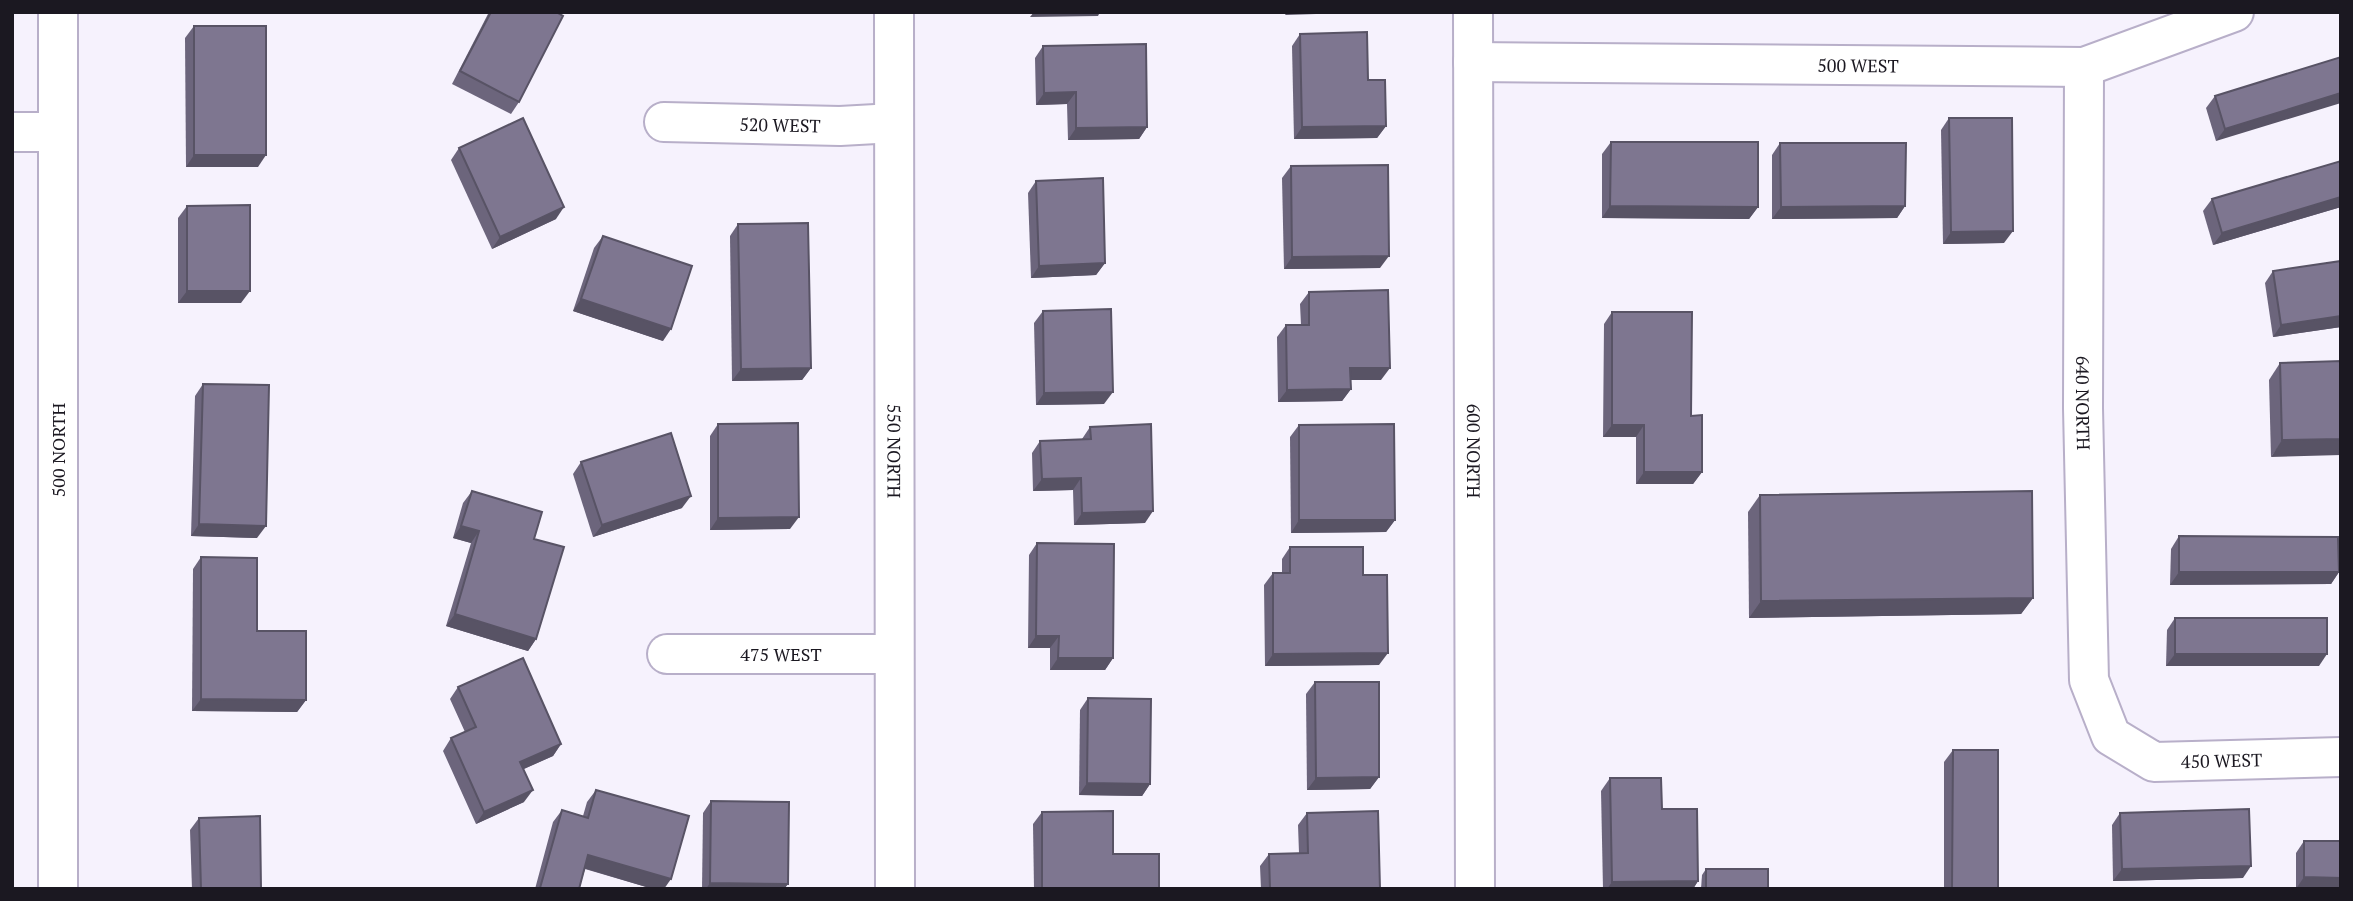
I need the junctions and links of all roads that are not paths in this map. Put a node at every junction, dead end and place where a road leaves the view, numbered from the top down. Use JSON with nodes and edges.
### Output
{"nodes":[{"id":1,"x":58,"y":12,"type":"edge"},
{"id":2,"x":894,"y":12,"type":"edge"},
{"id":3,"x":1473,"y":12,"type":"edge"},
{"id":4,"x":2234,"y":12,"type":"edge"},
{"id":5,"x":1473,"y":62,"type":"junction"},
{"id":6,"x":2084,"y":67,"type":"junction"},
{"id":7,"x":664,"y":122,"type":"dead end"},
{"id":8,"x":894,"y":123,"type":"junction"},
{"id":9,"x":12,"y":132,"type":"edge"},
{"id":10,"x":58,"y":132,"type":"junction"},
{"id":11,"x":667,"y":654,"type":"dead end"},
{"id":12,"x":894,"y":654,"type":"junction"},
{"id":13,"x":2111,"y":736,"type":"joint"},
{"id":14,"x":2341,"y":757,"type":"edge"},
{"id":15,"x":58,"y":889,"type":"edge"},
{"id":16,"x":895,"y":889,"type":"edge"},
{"id":17,"x":1475,"y":889,"type":"edge"}],
"edges":[{"from":1,"to":10,"type":"street","name":"500 NORTH"},
{"from":2,"to":8,"type":"street","name":"550 NORTH"},
{"from":3,"to":5,"type":"street","name":"600 NORTH"},
{"from":4,"to":6,"type":"street","name":"500 WEST"},
{"from":5,"to":6,"type":"street","name":"500 WEST"},
{"from":5,"to":17,"type":"street","name":"600 NORTH"},
{"from":6,"to":13,"type":"street","name":"640 NORTH"},
{"from":7,"to":8,"type":"street","name":"520 WEST"},
{"from":8,"to":12,"type":"street","name":"550 NORTH"},
{"from":9,"to":10,"type":"street"},
{"from":10,"to":15,"type":"street","name":"500 NORTH"},
{"from":11,"to":12,"type":"street","name":"475 WEST"},
{"from":12,"to":16,"type":"street","name":"550 NORTH"},
{"from":13,"to":14,"type":"street","name":"450 WEST"}]}
